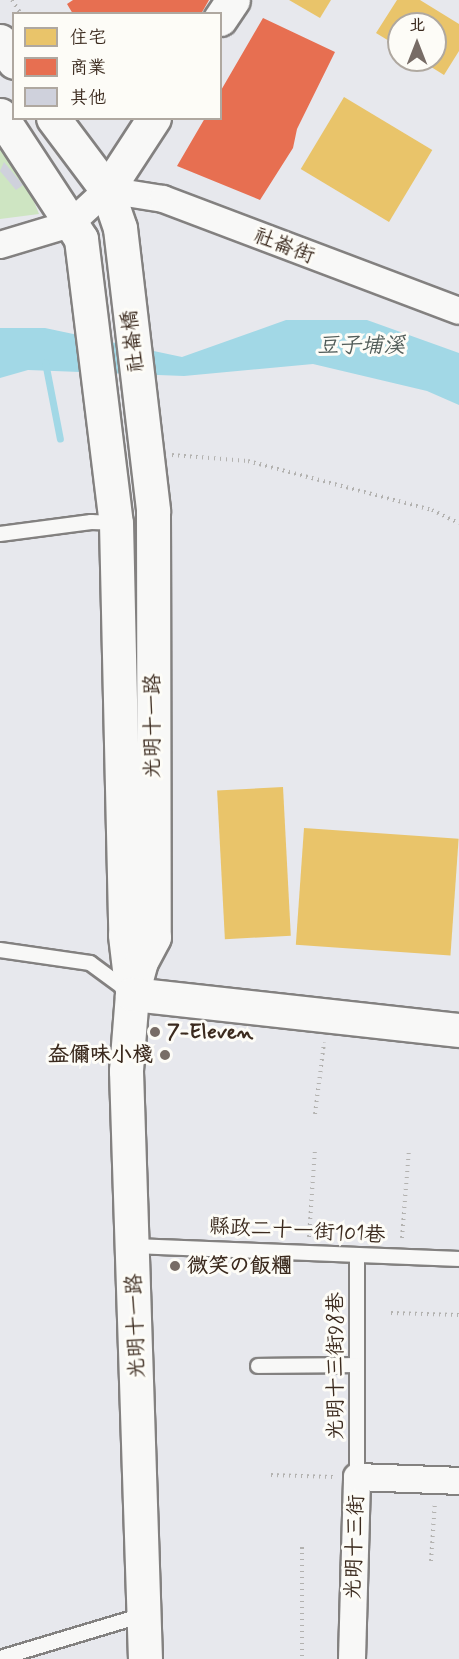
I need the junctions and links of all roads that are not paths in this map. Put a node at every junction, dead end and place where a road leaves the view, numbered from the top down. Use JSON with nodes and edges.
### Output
{"nodes":[{"id":1,"x":233,"y":0,"type":"edge"},
{"id":2,"x":222,"y":16,"type":"edge"},
{"id":3,"x":0,"y":41,"type":"edge"},
{"id":4,"x":12,"y":59,"type":"edge"},
{"id":5,"x":0,"y":115,"type":"edge"},
{"id":6,"x":54,"y":120,"type":"edge"},
{"id":7,"x":153,"y":120,"type":"edge"},
{"id":8,"x":106,"y":190,"type":"junction"},
{"id":9,"x":76,"y":232,"type":"junction"},
{"id":10,"x":0,"y":245,"type":"edge"},
{"id":11,"x":459,"y":311,"type":"edge"},
{"id":12,"x":159,"y":454,"type":"joint"},
{"id":13,"x":109,"y":456,"type":"joint"},
{"id":14,"x":116,"y":523,"type":"junction"},
{"id":15,"x":0,"y":534,"type":"edge"},
{"id":16,"x":0,"y":950,"type":"edge"},
{"id":17,"x":132,"y":994,"type":"junction"},
{"id":18,"x":459,"y":1030,"type":"edge"},
{"id":19,"x":134,"y":1246,"type":"junction"},
{"id":20,"x":357,"y":1255,"type":"junction"},
{"id":21,"x":459,"y":1259,"type":"edge"},
{"id":22,"x":357,"y":1365,"type":"junction"},
{"id":23,"x":258,"y":1366,"type":"dead end"},
{"id":24,"x":357,"y":1477,"type":"junction"},
{"id":25,"x":448,"y":1480,"type":"edge"},
{"id":26,"x":143,"y":1615,"type":"junction"},
{"id":27,"x":0,"y":1658,"type":"edge"},
{"id":28,"x":145,"y":1659,"type":"edge"},
{"id":29,"x":352,"y":1659,"type":"edge"}],
"edges":[{"from":1,"to":2,"type":"street"},
{"from":3,"to":4,"type":"street"},
{"from":5,"to":9,"type":"street"},
{"from":6,"to":8,"type":"street","name":"社崙橋"},
{"from":7,"to":8,"type":"street"},
{"from":8,"to":9,"type":"street"},
{"from":8,"to":11,"type":"street","name":"社崙街"},
{"from":8,"to":12,"type":"street","name":"社崙橋"},
{"from":9,"to":10,"type":"street"},
{"from":9,"to":13,"type":"street","name":"社崙橋"},
{"from":12,"to":17,"type":"street","name":"光明十一路"},
{"from":13,"to":14,"type":"street","name":"光明十一路"},
{"from":14,"to":15,"type":"lane"},
{"from":14,"to":17,"type":"street","name":"光明十一路"},
{"from":16,"to":17,"type":"lane"},
{"from":17,"to":18,"type":"street"},
{"from":17,"to":19,"type":"street","name":"光明十一路"},
{"from":19,"to":20,"type":"lane","name":"縣政二十一街101巷"},
{"from":19,"to":26,"type":"street","name":"光明十一路"},
{"from":20,"to":21,"type":"lane","name":"縣政二十一街101巷"},
{"from":20,"to":22,"type":"lane","name":"光明十三街98巷"},
{"from":22,"to":23,"type":"lane"},
{"from":22,"to":24,"type":"lane","name":"光明十三街98巷"},
{"from":24,"to":25,"type":"street","name":"光明十三街"},
{"from":24,"to":29,"type":"street","name":"光明十三街"},
{"from":26,"to":27,"type":"lane"},
{"from":26,"to":28,"type":"street","name":"光明十一路"}]}
